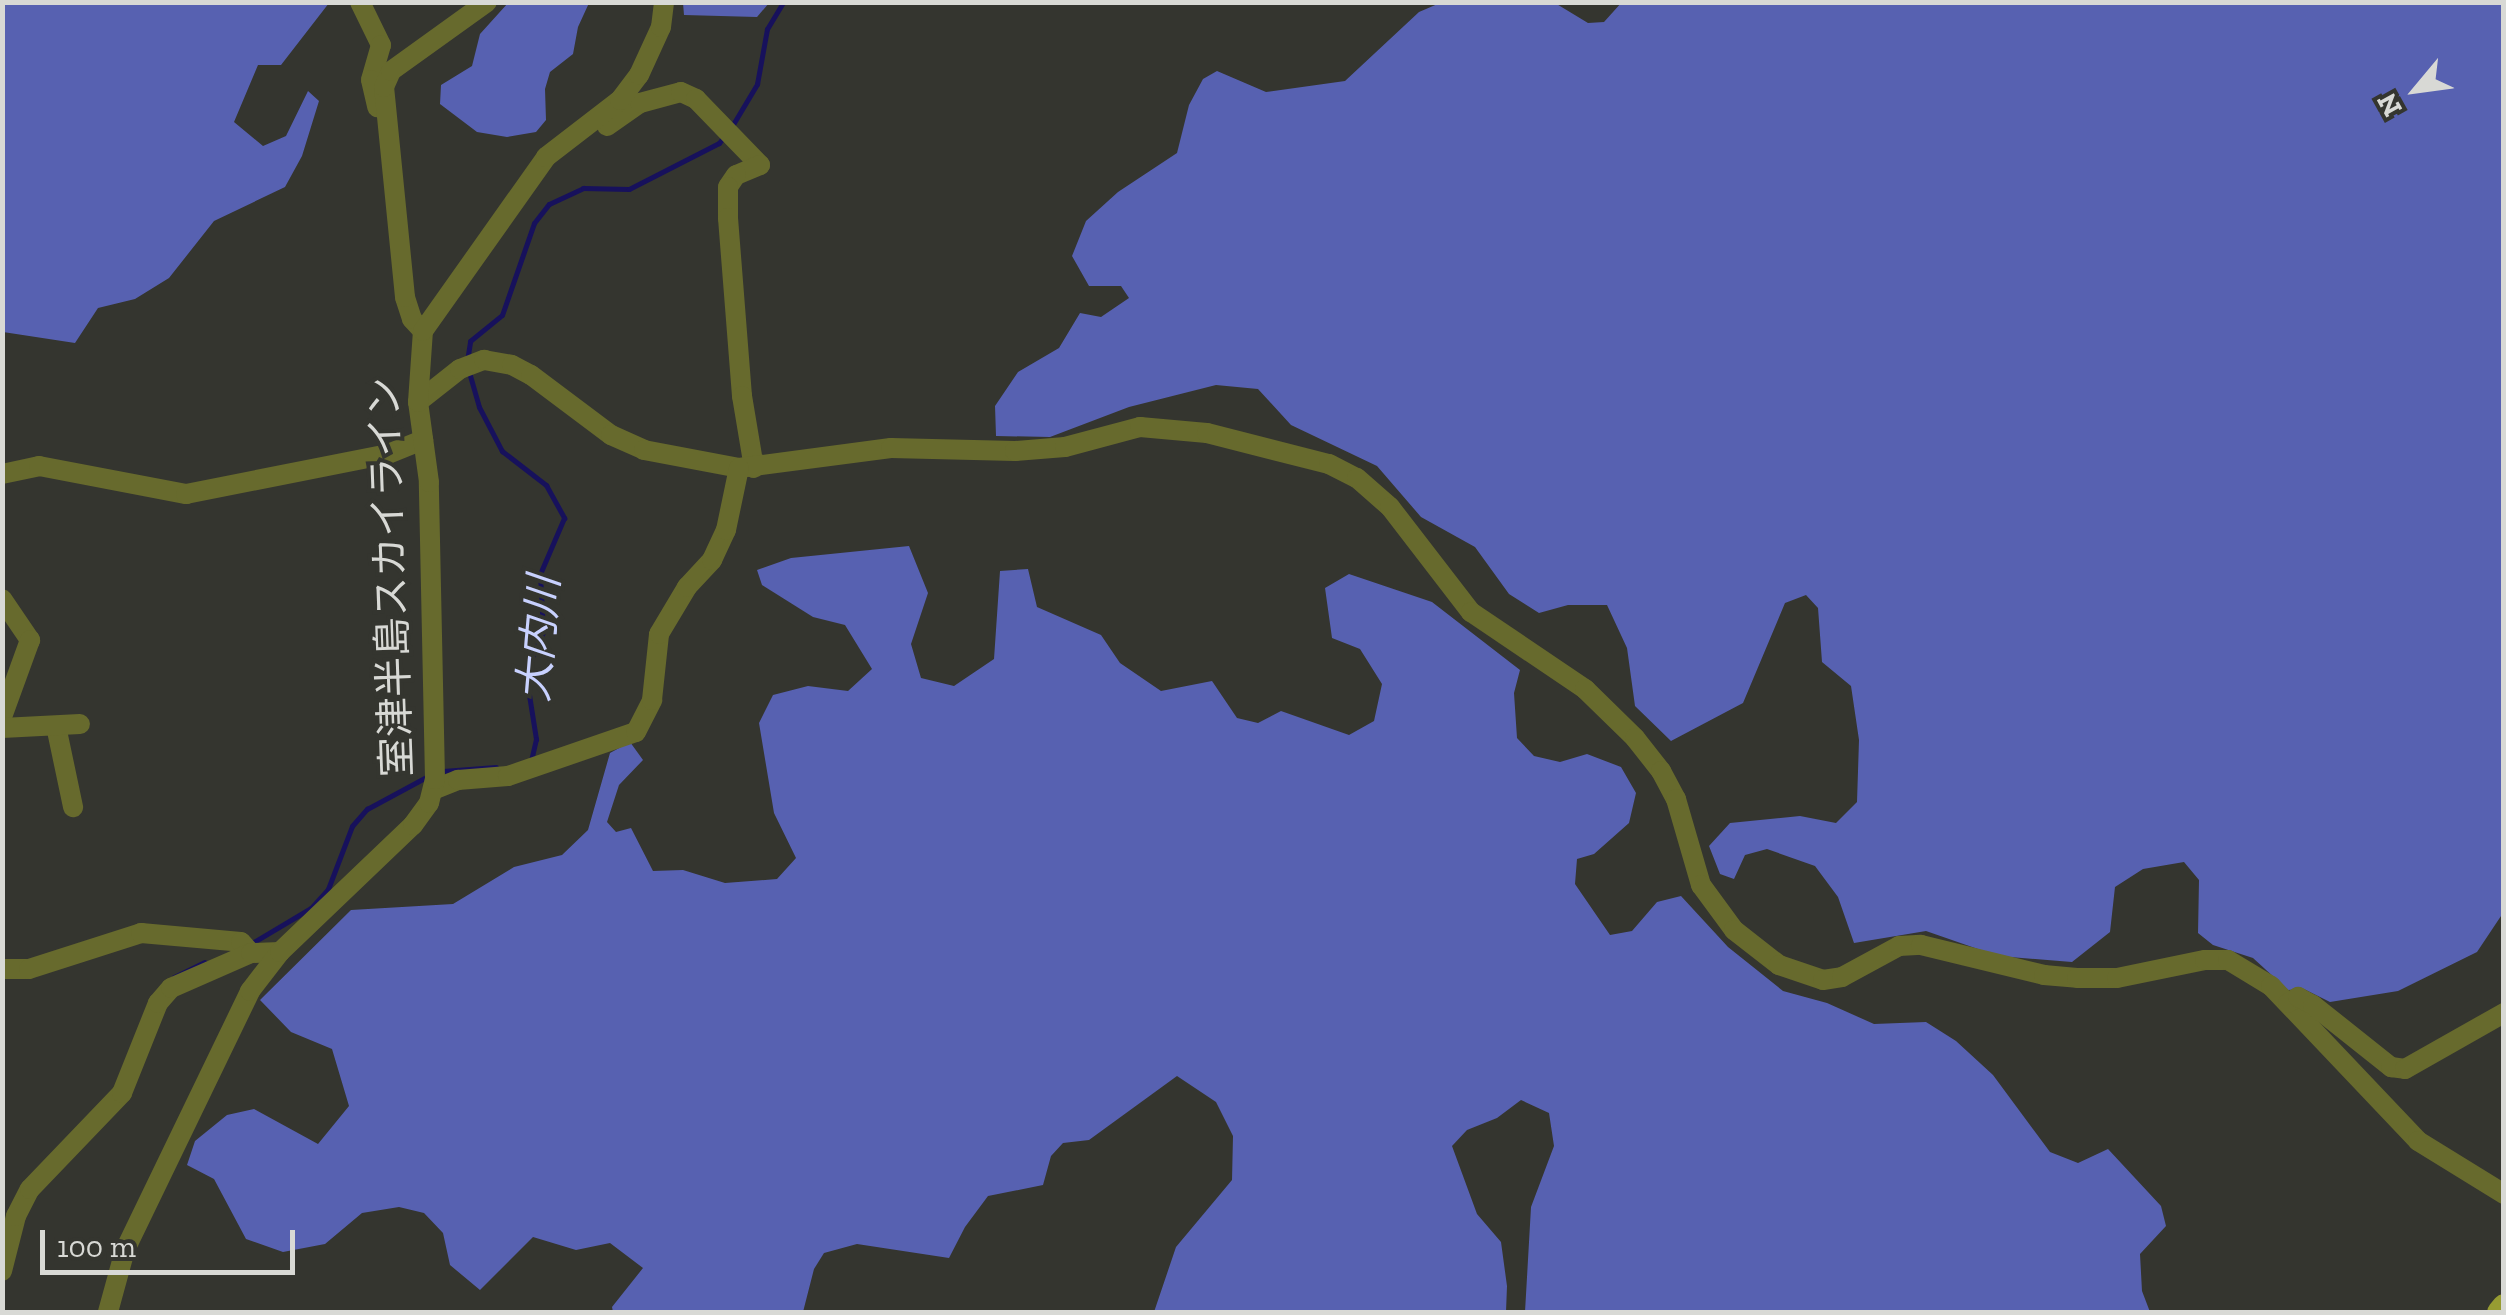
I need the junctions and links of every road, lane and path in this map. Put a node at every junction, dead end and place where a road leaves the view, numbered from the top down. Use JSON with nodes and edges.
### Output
{"nodes":[{"id":1,"x":360,"y":2,"type":"edge"},
{"id":2,"x":486,"y":2,"type":"edge"},
{"id":3,"x":664,"y":2,"type":"edge"},
{"id":4,"x":384,"y":116,"type":"junction"},
{"id":5,"x":592,"y":123,"type":"junction"},
{"id":6,"x":424,"y":331,"type":"junction"},
{"id":7,"x":418,"y":402,"type":"junction"},
{"id":8,"x":424,"y":440,"type":"junction"},
{"id":9,"x":747,"y":468,"type":"junction"},
{"id":10,"x":2,"y":474,"type":"edge"},
{"id":11,"x":2,"y":599,"type":"edge"},
{"id":12,"x":2,"y":717,"type":"edge"},
{"id":13,"x":80,"y":724,"type":"dead end"},
{"id":14,"x":56,"y":726,"type":"junction"},
{"id":15,"x":2,"y":728,"type":"edge"},
{"id":16,"x":433,"y":790,"type":"junction"},
{"id":17,"x":73,"y":807,"type":"dead end"},
{"id":18,"x":248,"y":948,"type":"junction"},
{"id":19,"x":280,"y":952,"type":"junction"},
{"id":20,"x":2,"y":969,"type":"edge"},
{"id":21,"x":2288,"y":1003,"type":"junction"},
{"id":22,"x":2504,"y":1013,"type":"edge"},
{"id":23,"x":2504,"y":1194,"type":"edge"},
{"id":24,"x":2,"y":1271,"type":"edge"},
{"id":25,"x":2504,"y":1306,"type":"edge"},
{"id":26,"x":108,"y":1312,"type":"edge"},
{"id":27,"x":2499,"y":1312,"type":"edge"}],
"edges":[{"from":1,"to":4,"type":"street"},
{"from":2,"to":4,"type":"street"},
{"from":3,"to":5,"type":"street","name":"室津半島スカイライン"},
{"from":4,"to":6,"type":"street"},
{"from":5,"to":6,"type":"street","name":"室津半島スカイライン"},
{"from":5,"to":9,"type":"street"},
{"from":6,"to":7,"type":"street","name":"室津半島スカイライン"},
{"from":7,"to":8,"type":"street","name":"室津半島スカイライン"},
{"from":7,"to":9,"type":"street"},
{"from":8,"to":10,"type":"street"},
{"from":8,"to":16,"type":"street","name":"室津半島スカイライン"},
{"from":9,"to":16,"type":"street"},
{"from":9,"to":21,"type":"street"},
{"from":11,"to":12,"type":"street"},
{"from":13,"to":14,"type":"street"},
{"from":14,"to":15,"type":"street"},
{"from":14,"to":17,"type":"street"},
{"from":16,"to":19,"type":"street","name":"室津半島スカイライン"},
{"from":18,"to":19,"type":"street"},
{"from":18,"to":20,"type":"street"},
{"from":18,"to":24,"type":"street"},
{"from":19,"to":26,"type":"street","name":"室津半島スカイライン"},
{"from":21,"to":22,"type":"street"},
{"from":21,"to":23,"type":"street"},
{"from":25,"to":27,"type":"main road"}]}
